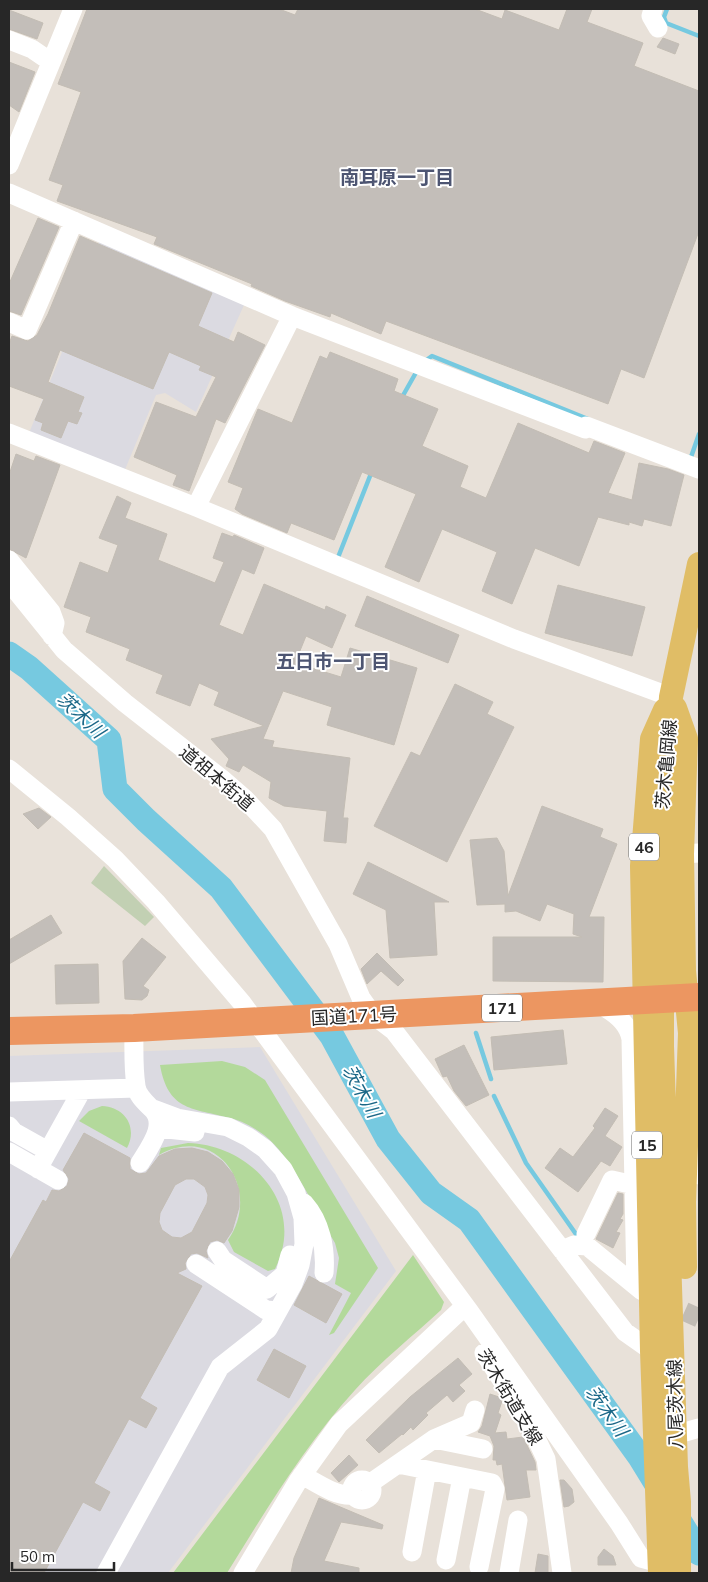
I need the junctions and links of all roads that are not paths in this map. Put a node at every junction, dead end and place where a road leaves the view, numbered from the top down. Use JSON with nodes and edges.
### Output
{"nodes":[{"id":1,"x":73,"y":9,"type":"edge"},
{"id":2,"x":653,"y":9,"type":"edge"},
{"id":3,"x":658,"y":28,"type":"dead end"},
{"id":4,"x":9,"y":40,"type":"edge"},
{"id":5,"x":51,"y":62,"type":"junction"},
{"id":6,"x":16,"y":126,"type":"edge"},
{"id":7,"x":9,"y":166,"type":"edge"},
{"id":8,"x":9,"y":193,"type":"edge"},
{"id":9,"x":74,"y":221,"type":"junction"},
{"id":10,"x":292,"y":316,"type":"junction"},
{"id":11,"x":9,"y":322,"type":"edge"},
{"id":12,"x":9,"y":433,"type":"edge"},
{"id":13,"x":699,"y":469,"type":"edge"},
{"id":14,"x":196,"y":507,"type":"junction"},
{"id":15,"x":9,"y":560,"type":"edge"},
{"id":16,"x":699,"y":564,"type":"edge"},
{"id":17,"x":9,"y":582,"type":"edge"},
{"id":18,"x":52,"y":636,"type":"junction"},
{"id":19,"x":671,"y":697,"type":"junction"},
{"id":20,"x":9,"y":769,"type":"edge"},
{"id":21,"x":691,"y":853,"type":"edge"},
{"id":22,"x":673,"y":998,"type":"edge"},
{"id":23,"x":596,"y":1003,"type":"junction"},
{"id":24,"x":367,"y":1015,"type":"junction"},
{"id":25,"x":266,"y":1021,"type":"junction"},
{"id":26,"x":134,"y":1028,"type":"junction"},
{"id":27,"x":9,"y":1031,"type":"edge"},
{"id":28,"x":136,"y":1088,"type":"junction"},
{"id":29,"x":82,"y":1090,"type":"junction"},
{"id":30,"x":9,"y":1092,"type":"edge"},
{"id":31,"x":153,"y":1109,"type":"junction"},
{"id":32,"x":9,"y":1126,"type":"edge"},
{"id":33,"x":158,"y":1128,"type":"junction"},
{"id":34,"x":699,"y":1142,"type":"edge"},
{"id":35,"x":48,"y":1151,"type":"junction"},
{"id":36,"x":10,"y":1156,"type":"edge"},
{"id":37,"x":140,"y":1164,"type":"dead end"},
{"id":38,"x":38,"y":1168,"type":"junction"},
{"id":39,"x":699,"y":1176,"type":"edge"},
{"id":40,"x":58,"y":1180,"type":"dead end"},
{"id":41,"x":634,"y":1185,"type":"junction"},
{"id":42,"x":298,"y":1198,"type":"junction"},
{"id":43,"x":586,"y":1234,"type":"dead end"},
{"id":44,"x":668,"y":1235,"type":"junction"},
{"id":45,"x":562,"y":1250,"type":"junction"},
{"id":46,"x":217,"y":1251,"type":"dead end"},
{"id":47,"x":196,"y":1264,"type":"dead end"},
{"id":48,"x":324,"y":1273,"type":"dead end"},
{"id":49,"x":467,"y":1309,"type":"junction"},
{"id":50,"x":278,"y":1311,"type":"junction"},
{"id":51,"x":652,"y":1351,"type":"junction"},
{"id":52,"x":660,"y":1382,"type":"junction"},
{"id":53,"x":475,"y":1410,"type":"dead end"},
{"id":54,"x":687,"y":1425,"type":"edge"},
{"id":55,"x":434,"y":1439,"type":"junction"},
{"id":56,"x":483,"y":1449,"type":"dead end"},
{"id":57,"x":398,"y":1464,"type":"junction"},
{"id":58,"x":428,"y":1470,"type":"junction"},
{"id":59,"x":302,"y":1475,"type":"junction"},
{"id":60,"x":462,"y":1477,"type":"junction"},
{"id":61,"x":518,"y":1520,"type":"dead end"},
{"id":62,"x":619,"y":1523,"type":"junction"},
{"id":63,"x":484,"y":1539,"type":"junction"},
{"id":64,"x":514,"y":1545,"type":"junction"},
{"id":65,"x":412,"y":1552,"type":"dead end"},
{"id":66,"x":446,"y":1560,"type":"dead end"},
{"id":67,"x":479,"y":1567,"type":"dead end"},
{"id":68,"x":663,"y":1567,"type":"edge"},
{"id":69,"x":106,"y":1573,"type":"edge"},
{"id":70,"x":243,"y":1573,"type":"edge"},
{"id":71,"x":509,"y":1573,"type":"edge"},
{"id":72,"x":562,"y":1573,"type":"edge"},
{"id":73,"x":637,"y":1573,"type":"edge"},
{"id":74,"x":679,"y":1573,"type":"edge"}],
"edges":[{"from":1,"to":5,"type":"street"},
{"from":2,"to":3,"type":"street"},
{"from":4,"to":5,"type":"street"},
{"from":5,"to":6,"type":"street"},
{"from":6,"to":7,"type":"street"},
{"from":8,"to":9,"type":"street"},
{"from":9,"to":10,"type":"street"},
{"from":9,"to":11,"type":"street"},
{"from":10,"to":13,"type":"street"},
{"from":10,"to":14,"type":"street"},
{"from":12,"to":14,"type":"street"},
{"from":14,"to":19,"type":"street"},
{"from":15,"to":18,"type":"street"},
{"from":16,"to":19,"type":"main road","name":"茨木亀岡線","number":"46"},
{"from":17,"to":18,"type":"street","name":"道祖本街道"},
{"from":18,"to":24,"type":"street","name":"道祖本街道"},
{"from":19,"to":21,"type":"main road","number":"46"},
{"from":19,"to":22,"type":"main road","name":"茨木亀岡線","number":"46"},
{"from":19,"to":22,"type":"main road","number":"46"},
{"from":20,"to":25,"type":"street"},
{"from":21,"to":22,"type":"main road","number":"46"},
{"from":22,"to":23,"type":"highway","name":"国道171号","number":"171"},
{"from":22,"to":34,"type":"street"},
{"from":22,"to":44,"type":"main road","name":"八尾茨木線","number":"15"},
{"from":22,"to":51,"type":"main road","number":"15"},
{"from":22,"to":54,"type":"main road","number":"15"},
{"from":23,"to":24,"type":"highway","name":"国道171号","number":"171"},
{"from":23,"to":41,"type":"street"},
{"from":24,"to":25,"type":"highway","name":"国道171号","number":"171"},
{"from":24,"to":45,"type":"street","name":"道祖本街道"},
{"from":25,"to":26,"type":"highway","name":"国道171号","number":"171"},
{"from":25,"to":49,"type":"street"},
{"from":26,"to":27,"type":"highway","name":"国道171号","number":"171"},
{"from":26,"to":28,"type":"street"},
{"from":28,"to":29,"type":"street"},
{"from":28,"to":31,"type":"street"},
{"from":29,"to":30,"type":"street"},
{"from":29,"to":35,"type":"street"},
{"from":31,"to":33,"type":"street"},
{"from":31,"to":42,"type":"street"},
{"from":32,"to":35,"type":"street"},
{"from":33,"to":37,"type":"street"},
{"from":33,"to":46,"type":"street"},
{"from":34,"to":39,"type":"street"},
{"from":35,"to":38,"type":"street"},
{"from":36,"to":38,"type":"street"},
{"from":38,"to":40,"type":"street"},
{"from":41,"to":43,"type":"street"},
{"from":41,"to":45,"type":"street"},
{"from":42,"to":48,"type":"street"},
{"from":42,"to":50,"type":"street"},
{"from":44,"to":52,"type":"main road","name":"八尾茨木線","number":"15"},
{"from":44,"to":54,"type":"main road","name":"八尾茨木線","number":"15"},
{"from":45,"to":51,"type":"street","name":"道祖本街道"},
{"from":47,"to":50,"type":"street"},
{"from":49,"to":59,"type":"street"},
{"from":49,"to":62,"type":"street"},
{"from":49,"to":72,"type":"street","name":"茨木街道支線"},
{"from":50,"to":69,"type":"street"},
{"from":51,"to":52,"type":"main road","number":"15"},
{"from":52,"to":68,"type":"main road","number":"15"},
{"from":53,"to":55,"type":"street"},
{"from":54,"to":74,"type":"main road","name":"八尾茨木線","number":"15"},
{"from":55,"to":56,"type":"street"},
{"from":55,"to":57,"type":"street"},
{"from":57,"to":58,"type":"street"},
{"from":57,"to":59,"type":"street"},
{"from":58,"to":60,"type":"street"},
{"from":58,"to":65,"type":"street"},
{"from":59,"to":70,"type":"street"},
{"from":60,"to":63,"type":"street"},
{"from":60,"to":66,"type":"street"},
{"from":61,"to":64,"type":"street"},
{"from":62,"to":68,"type":"street"},
{"from":62,"to":73,"type":"street"},
{"from":63,"to":64,"type":"street"},
{"from":63,"to":67,"type":"street"},
{"from":64,"to":71,"type":"street"}]}
